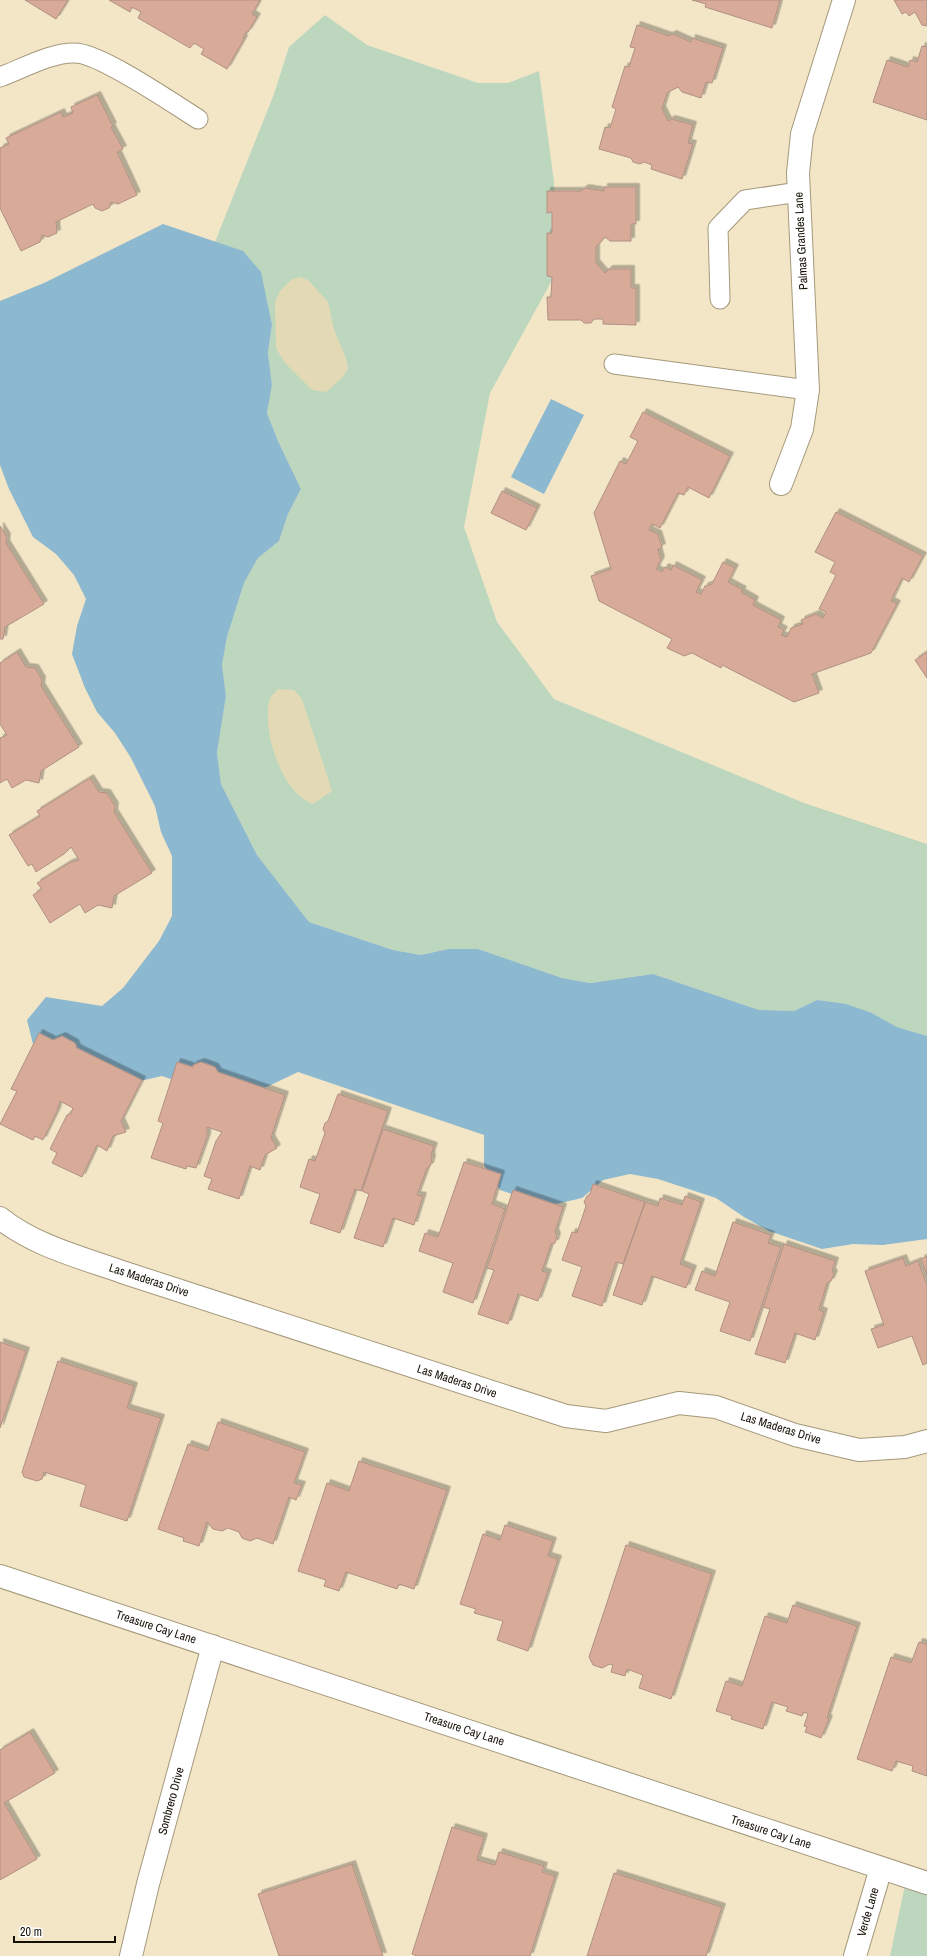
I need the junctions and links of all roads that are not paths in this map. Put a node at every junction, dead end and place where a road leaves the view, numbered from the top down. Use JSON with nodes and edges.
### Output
{"nodes":[{"id":1,"x":844,"y":0,"type":"edge"},
{"id":2,"x":0,"y":77,"type":"edge"},
{"id":3,"x":198,"y":119,"type":"dead end"},
{"id":4,"x":799,"y":192,"type":"junction"},
{"id":5,"x":720,"y":299,"type":"dead end"},
{"id":6,"x":614,"y":364,"type":"dead end"},
{"id":7,"x":808,"y":390,"type":"junction"},
{"id":8,"x":781,"y":484,"type":"dead end"},
{"id":9,"x":0,"y":1218,"type":"edge"},
{"id":10,"x":927,"y":1441,"type":"edge"},
{"id":11,"x":0,"y":1576,"type":"edge"},
{"id":12,"x":213,"y":1646,"type":"junction"},
{"id":13,"x":881,"y":1868,"type":"junction"},
{"id":14,"x":927,"y":1883,"type":"edge"},
{"id":15,"x":131,"y":1956,"type":"edge"},
{"id":16,"x":855,"y":1956,"type":"edge"}],
"edges":[{"from":1,"to":4,"type":"street","name":"Palmas Grandes Lane"},
{"from":2,"to":3,"type":"lane"},
{"from":4,"to":5,"type":"lane"},
{"from":4,"to":7,"type":"street","name":"Palmas Grandes Lane"},
{"from":6,"to":7,"type":"lane"},
{"from":7,"to":8,"type":"street","name":"Palmas Grandes Lane"},
{"from":9,"to":10,"type":"street","name":"Las Maderas Drive"},
{"from":11,"to":12,"type":"street","name":"Treasure Cay Lane"},
{"from":12,"to":13,"type":"street","name":"Treasure Cay Lane"},
{"from":12,"to":15,"type":"street","name":"Sombrero Drive"},
{"from":13,"to":14,"type":"street","name":"Treasure Cay Lane"},
{"from":13,"to":16,"type":"street","name":"Verde Lane"}]}
